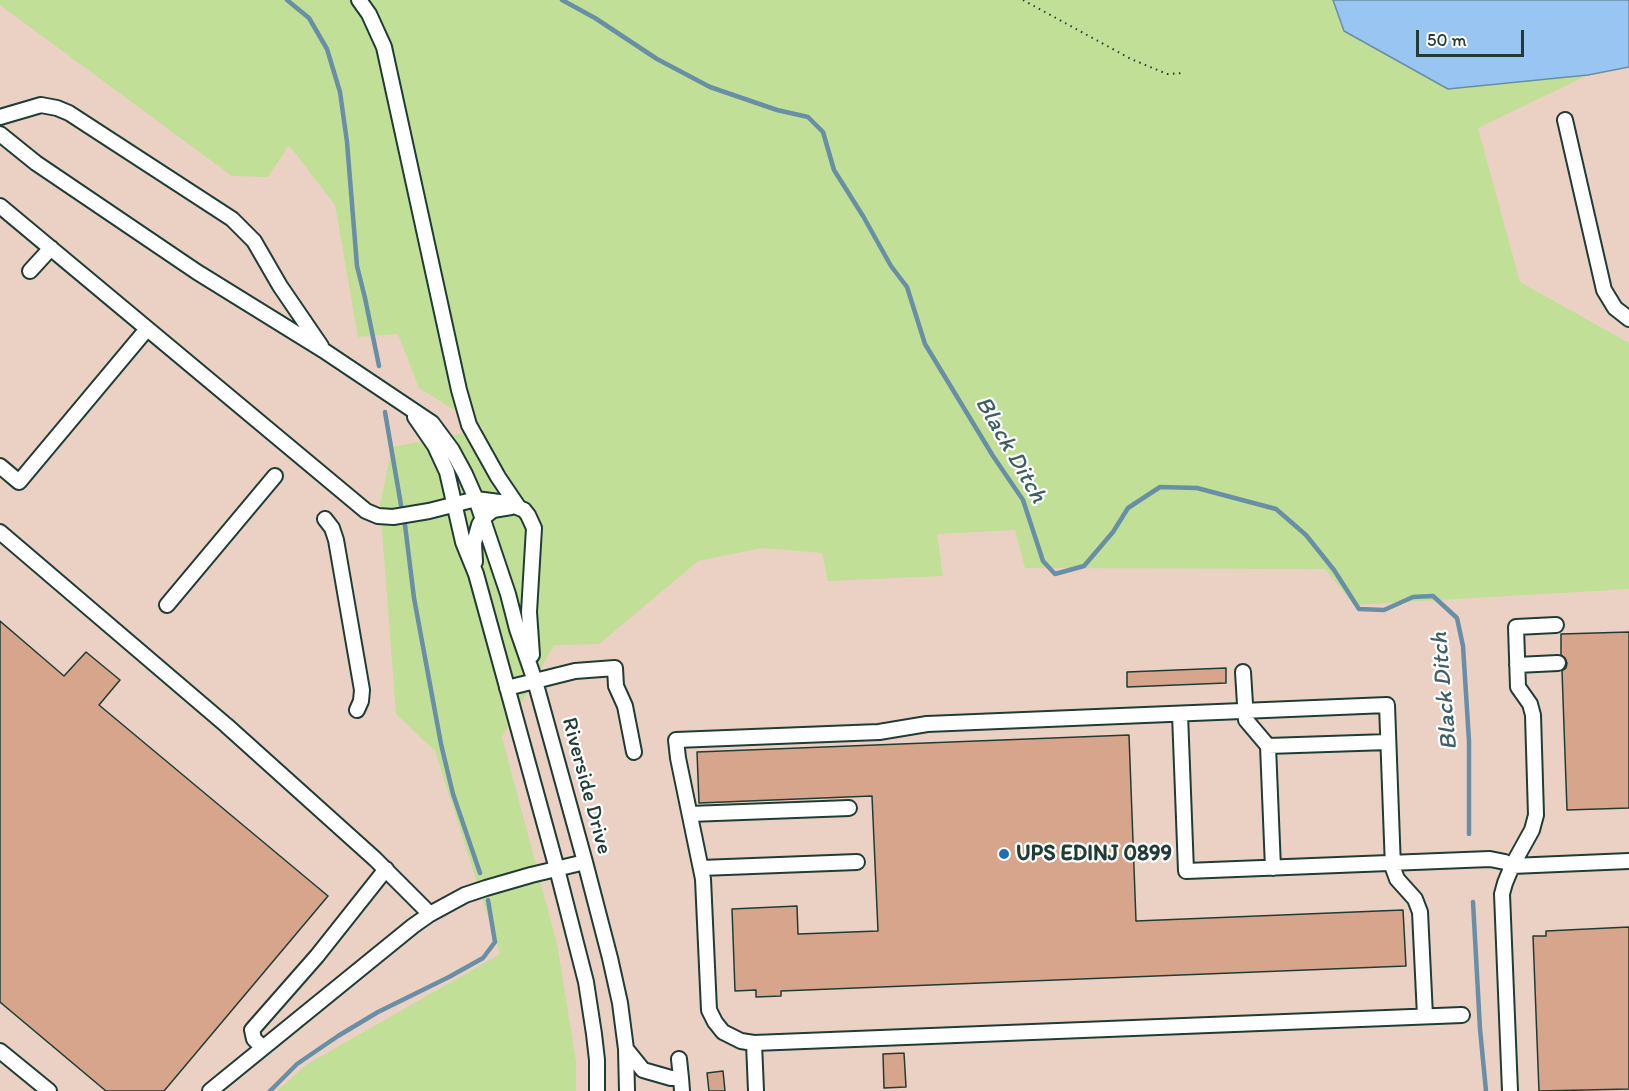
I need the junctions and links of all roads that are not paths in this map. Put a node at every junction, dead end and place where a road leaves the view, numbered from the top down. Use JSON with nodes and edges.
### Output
{"nodes":[{"id":1,"x":359,"y":0,"type":"edge"},
{"id":2,"x":0,"y":117,"type":"edge"},
{"id":3,"x":1565,"y":120,"type":"dead end"},
{"id":4,"x":0,"y":134,"type":"edge"},
{"id":5,"x":0,"y":206,"type":"edge"},
{"id":6,"x":51,"y":248,"type":"junction"},
{"id":7,"x":30,"y":272,"type":"dead end"},
{"id":8,"x":1628,"y":319,"type":"edge"},
{"id":9,"x":147,"y":329,"type":"junction"},
{"id":10,"x":323,"y":350,"type":"junction"},
{"id":11,"x":408,"y":408,"type":"junction"},
{"id":12,"x":0,"y":466,"type":"edge"},
{"id":13,"x":274,"y":476,"type":"dead end"},
{"id":14,"x":476,"y":499,"type":"junction"},
{"id":15,"x":454,"y":504,"type":"junction"},
{"id":16,"x":519,"y":508,"type":"junction"},
{"id":17,"x":429,"y":511,"type":"junction"},
{"id":18,"x":483,"y":518,"type":"junction"},
{"id":19,"x":325,"y":519,"type":"dead end"},
{"id":20,"x":0,"y":532,"type":"edge"},
{"id":21,"x":463,"y":542,"type":"junction"},
{"id":22,"x":476,"y":574,"type":"junction"},
{"id":23,"x":166,"y":605,"type":"dead end"},
{"id":24,"x":1556,"y":626,"type":"dead end"},
{"id":25,"x":1558,"y":663,"type":"dead end"},
{"id":26,"x":1517,"y":665,"type":"junction"},
{"id":27,"x":1243,"y":672,"type":"dead end"},
{"id":28,"x":536,"y":681,"type":"junction"},
{"id":29,"x":507,"y":688,"type":"junction"},
{"id":30,"x":357,"y":710,"type":"dead end"},
{"id":31,"x":1245,"y":711,"type":"junction"},
{"id":32,"x":1180,"y":714,"type":"junction"},
{"id":33,"x":1388,"y":742,"type":"junction"},
{"id":34,"x":1269,"y":746,"type":"junction"},
{"id":35,"x":634,"y":752,"type":"dead end"},
{"id":36,"x":849,"y":808,"type":"dead end"},
{"id":37,"x":690,"y":814,"type":"junction"},
{"id":38,"x":1629,"y":861,"type":"edge"},
{"id":39,"x":585,"y":862,"type":"junction"},
{"id":40,"x":858,"y":862,"type":"dead end"},
{"id":41,"x":1393,"y":863,"type":"junction"},
{"id":42,"x":1512,"y":866,"type":"junction"},
{"id":43,"x":701,"y":868,"type":"junction"},
{"id":44,"x":1273,"y":868,"type":"junction"},
{"id":45,"x":386,"y":869,"type":"junction"},
{"id":46,"x":557,"y":869,"type":"junction"},
{"id":47,"x":430,"y":914,"type":"junction"},
{"id":48,"x":1462,"y":1015,"type":"dead end"},
{"id":49,"x":1425,"y":1016,"type":"junction"},
{"id":50,"x":754,"y":1043,"type":"junction"},
{"id":51,"x":262,"y":1047,"type":"junction"},
{"id":52,"x":626,"y":1049,"type":"junction"},
{"id":53,"x":0,"y":1051,"type":"edge"},
{"id":54,"x":679,"y":1059,"type":"dead end"},
{"id":55,"x":681,"y":1084,"type":"edge"},
{"id":56,"x":49,"y":1091,"type":"edge"},
{"id":57,"x":210,"y":1091,"type":"edge"},
{"id":58,"x":597,"y":1091,"type":"edge"},
{"id":59,"x":627,"y":1091,"type":"edge"},
{"id":60,"x":756,"y":1091,"type":"edge"},
{"id":61,"x":1510,"y":1091,"type":"edge"}],
"edges":[{"from":1,"to":16,"type":"street"},
{"from":2,"to":10,"type":"street"},
{"from":3,"to":8,"type":"street"},
{"from":4,"to":10,"type":"street","name":"Riverside Drive"},
{"from":5,"to":6,"type":"street"},
{"from":6,"to":7,"type":"street"},
{"from":6,"to":9,"type":"street"},
{"from":9,"to":12,"type":"street"},
{"from":9,"to":17,"type":"street"},
{"from":10,"to":11,"type":"street","name":"Riverside Drive"},
{"from":11,"to":14,"type":"street","name":"Riverside Drive"},
{"from":11,"to":15,"type":"street"},
{"from":13,"to":23,"type":"street"},
{"from":14,"to":15,"type":"street"},
{"from":14,"to":16,"type":"street"},
{"from":14,"to":18,"type":"street","name":"Riverside Drive"},
{"from":15,"to":17,"type":"street"},
{"from":15,"to":21,"type":"street"},
{"from":16,"to":18,"type":"street"},
{"from":16,"to":28,"type":"street"},
{"from":17,"to":21,"type":"street"},
{"from":18,"to":22,"type":"street"},
{"from":18,"to":28,"type":"street","name":"Riverside Drive"},
{"from":19,"to":30,"type":"street"},
{"from":20,"to":45,"type":"street"},
{"from":21,"to":22,"type":"street"},
{"from":22,"to":29,"type":"street"},
{"from":24,"to":26,"type":"street"},
{"from":25,"to":26,"type":"street"},
{"from":26,"to":42,"type":"street"},
{"from":27,"to":31,"type":"street"},
{"from":28,"to":29,"type":"street"},
{"from":28,"to":35,"type":"street"},
{"from":28,"to":39,"type":"street","name":"Riverside Drive"},
{"from":29,"to":46,"type":"street"},
{"from":31,"to":32,"type":"street"},
{"from":31,"to":33,"type":"street"},
{"from":31,"to":34,"type":"street"},
{"from":32,"to":37,"type":"street"},
{"from":32,"to":44,"type":"street"},
{"from":33,"to":34,"type":"street"},
{"from":33,"to":41,"type":"street"},
{"from":34,"to":44,"type":"street"},
{"from":36,"to":37,"type":"street"},
{"from":37,"to":43,"type":"street"},
{"from":38,"to":42,"type":"street"},
{"from":39,"to":46,"type":"street"},
{"from":39,"to":52,"type":"street","name":"Riverside Drive"},
{"from":40,"to":43,"type":"street"},
{"from":41,"to":42,"type":"street"},
{"from":41,"to":44,"type":"street"},
{"from":41,"to":49,"type":"street"},
{"from":42,"to":61,"type":"street"},
{"from":43,"to":50,"type":"street"},
{"from":45,"to":47,"type":"street"},
{"from":45,"to":51,"type":"street"},
{"from":46,"to":47,"type":"street"},
{"from":46,"to":58,"type":"street"},
{"from":47,"to":51,"type":"street"},
{"from":48,"to":49,"type":"street"},
{"from":49,"to":50,"type":"street"},
{"from":50,"to":60,"type":"street"},
{"from":51,"to":57,"type":"street"},
{"from":52,"to":55,"type":"street"},
{"from":52,"to":59,"type":"street","name":"Riverside Drive"},
{"from":53,"to":56,"type":"street"},
{"from":54,"to":55,"type":"street"}]}
